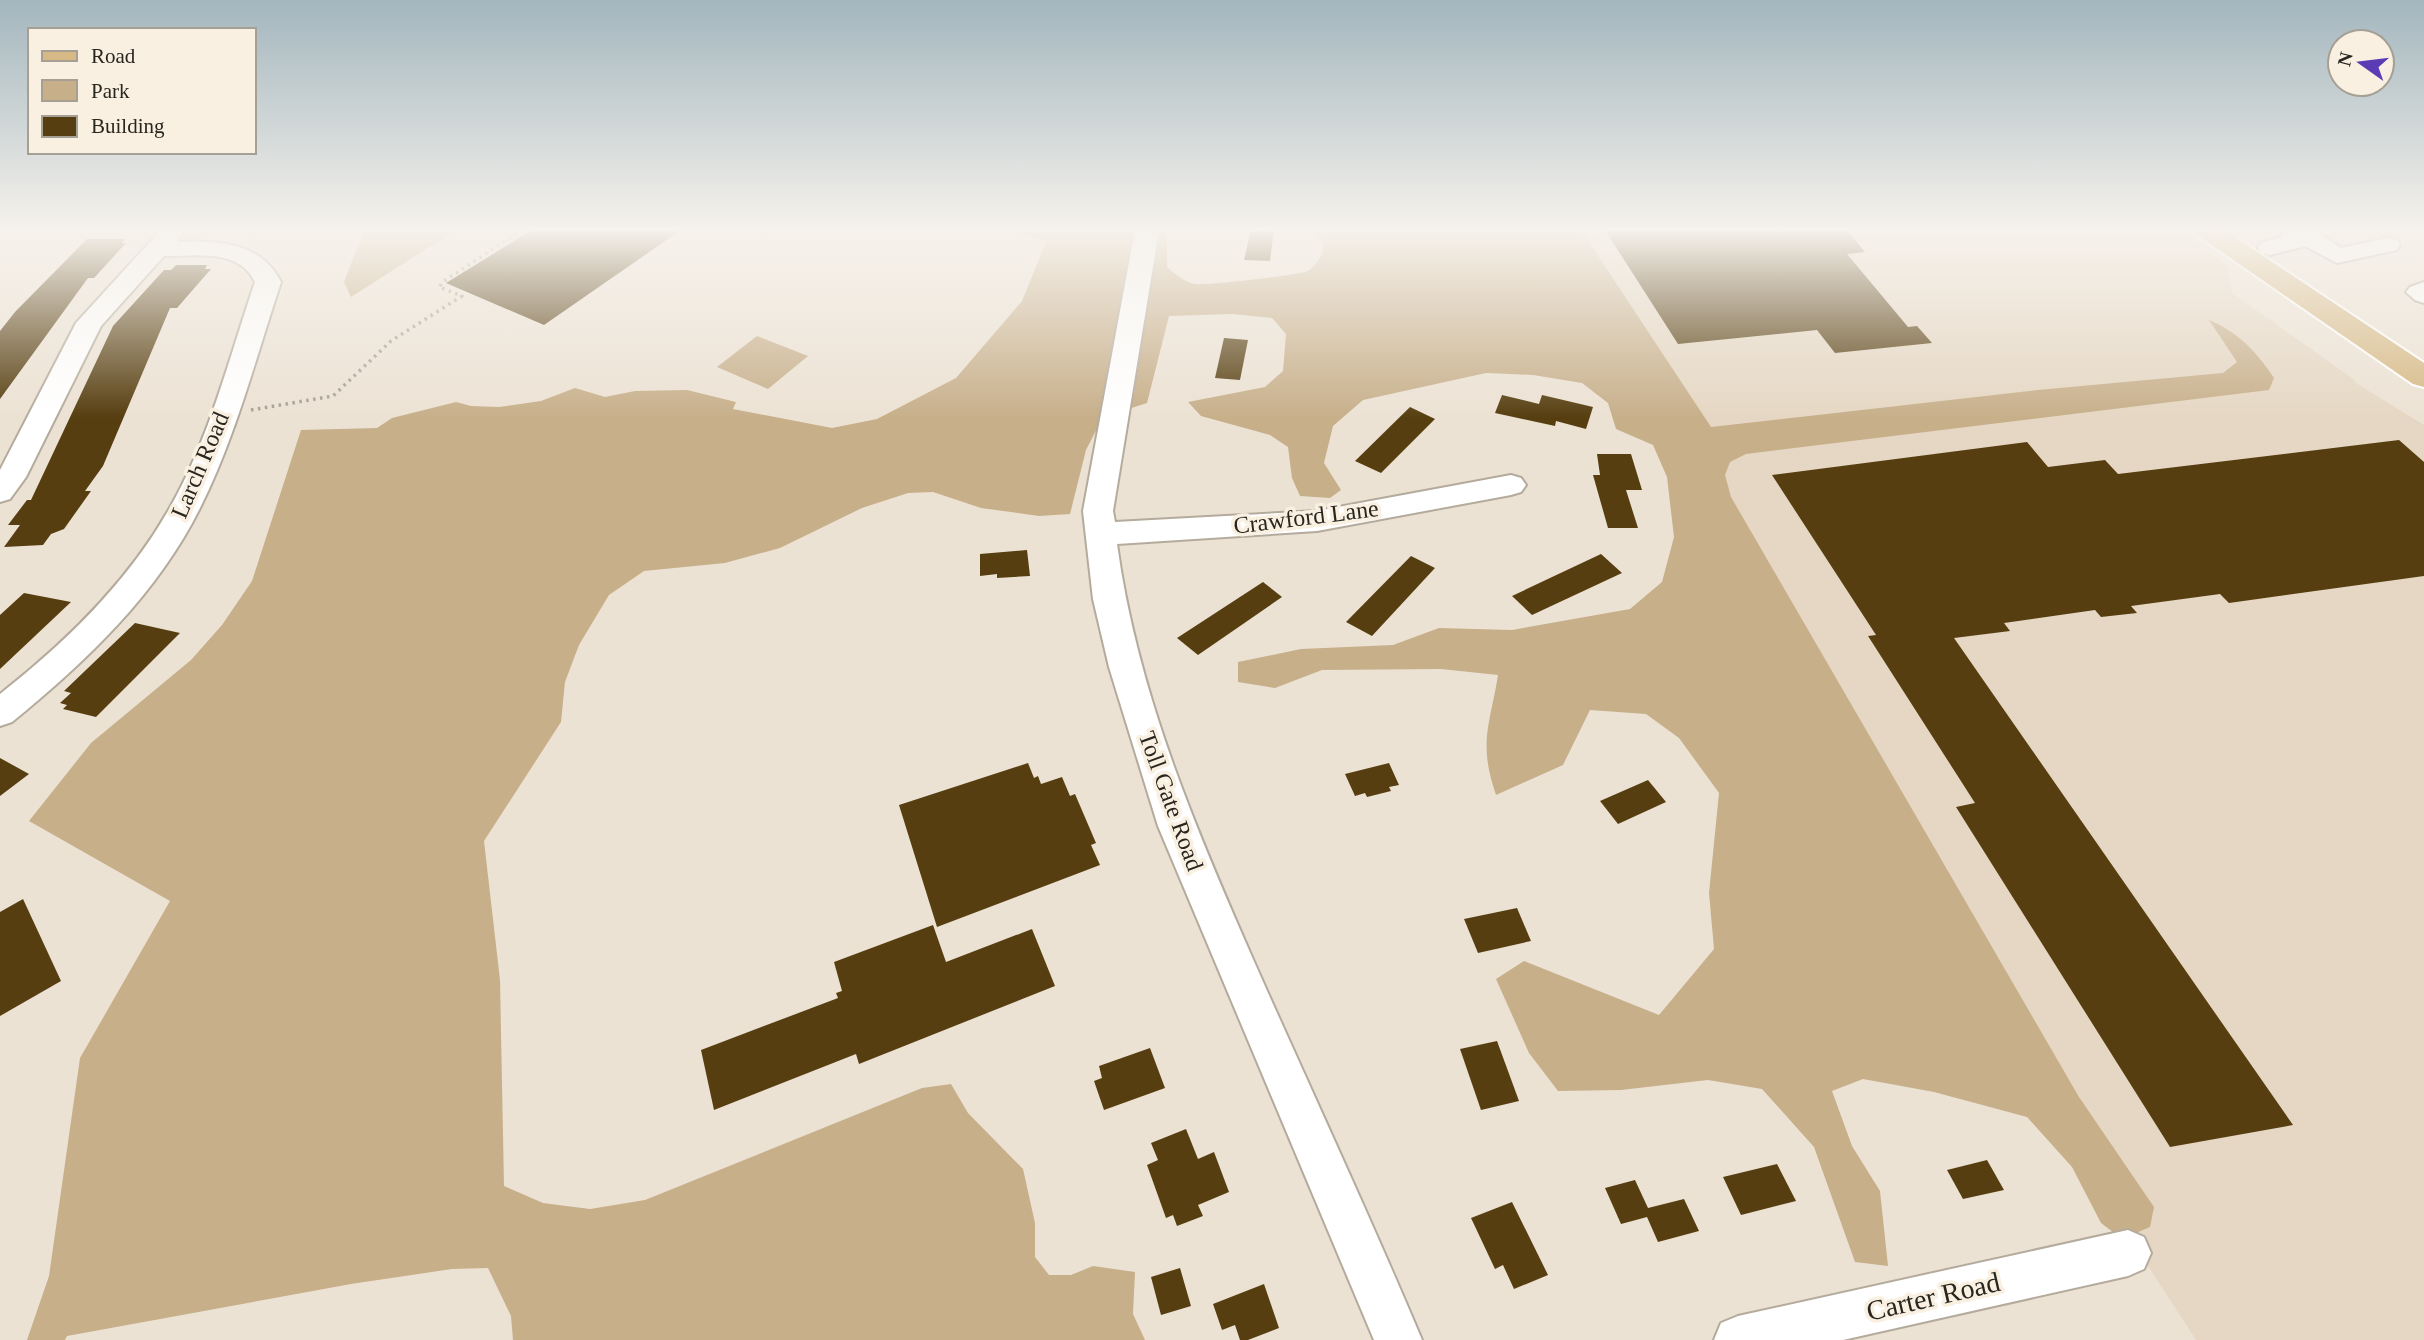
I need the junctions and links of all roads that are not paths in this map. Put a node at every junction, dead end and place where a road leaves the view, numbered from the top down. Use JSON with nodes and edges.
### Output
{"nodes":[{"id":1,"x":117,"y":293,"type":"edge"},
{"id":2,"x":264,"y":293,"type":"edge"},
{"id":3,"x":1136,"y":293,"type":"edge"},
{"id":4,"x":2298,"y":293,"type":"edge"},
{"id":5,"x":2351,"y":293,"type":"edge"},
{"id":6,"x":2424,"y":349,"type":"edge"},
{"id":7,"x":2424,"y":377,"type":"edge"},
{"id":8,"x":13,"y":451,"type":"edge"},
{"id":9,"x":1511,"y":485,"type":"dead end"},
{"id":10,"x":0,"y":492,"type":"edge"},
{"id":11,"x":1100,"y":534,"type":"junction"},
{"id":12,"x":0,"y":713,"type":"edge"},
{"id":13,"x":2128,"y":1253,"type":"dead end"},
{"id":14,"x":1398,"y":1340,"type":"edge"},
{"id":15,"x":1738,"y":1340,"type":"edge"}],
"edges":[{"from":1,"to":8,"type":"street"},
{"from":2,"to":12,"type":"street","name":"Larch Road"},
{"from":3,"to":11,"type":"street","name":"Toll Gate Road"},
{"from":4,"to":7,"type":"main road"},
{"from":5,"to":6,"type":"main road"},
{"from":8,"to":10,"type":"street"},
{"from":9,"to":11,"type":"street","name":"Crawford Lane"},
{"from":11,"to":14,"type":"street","name":"Toll Gate Road"},
{"from":13,"to":15,"type":"street","name":"Carter Road"}]}
